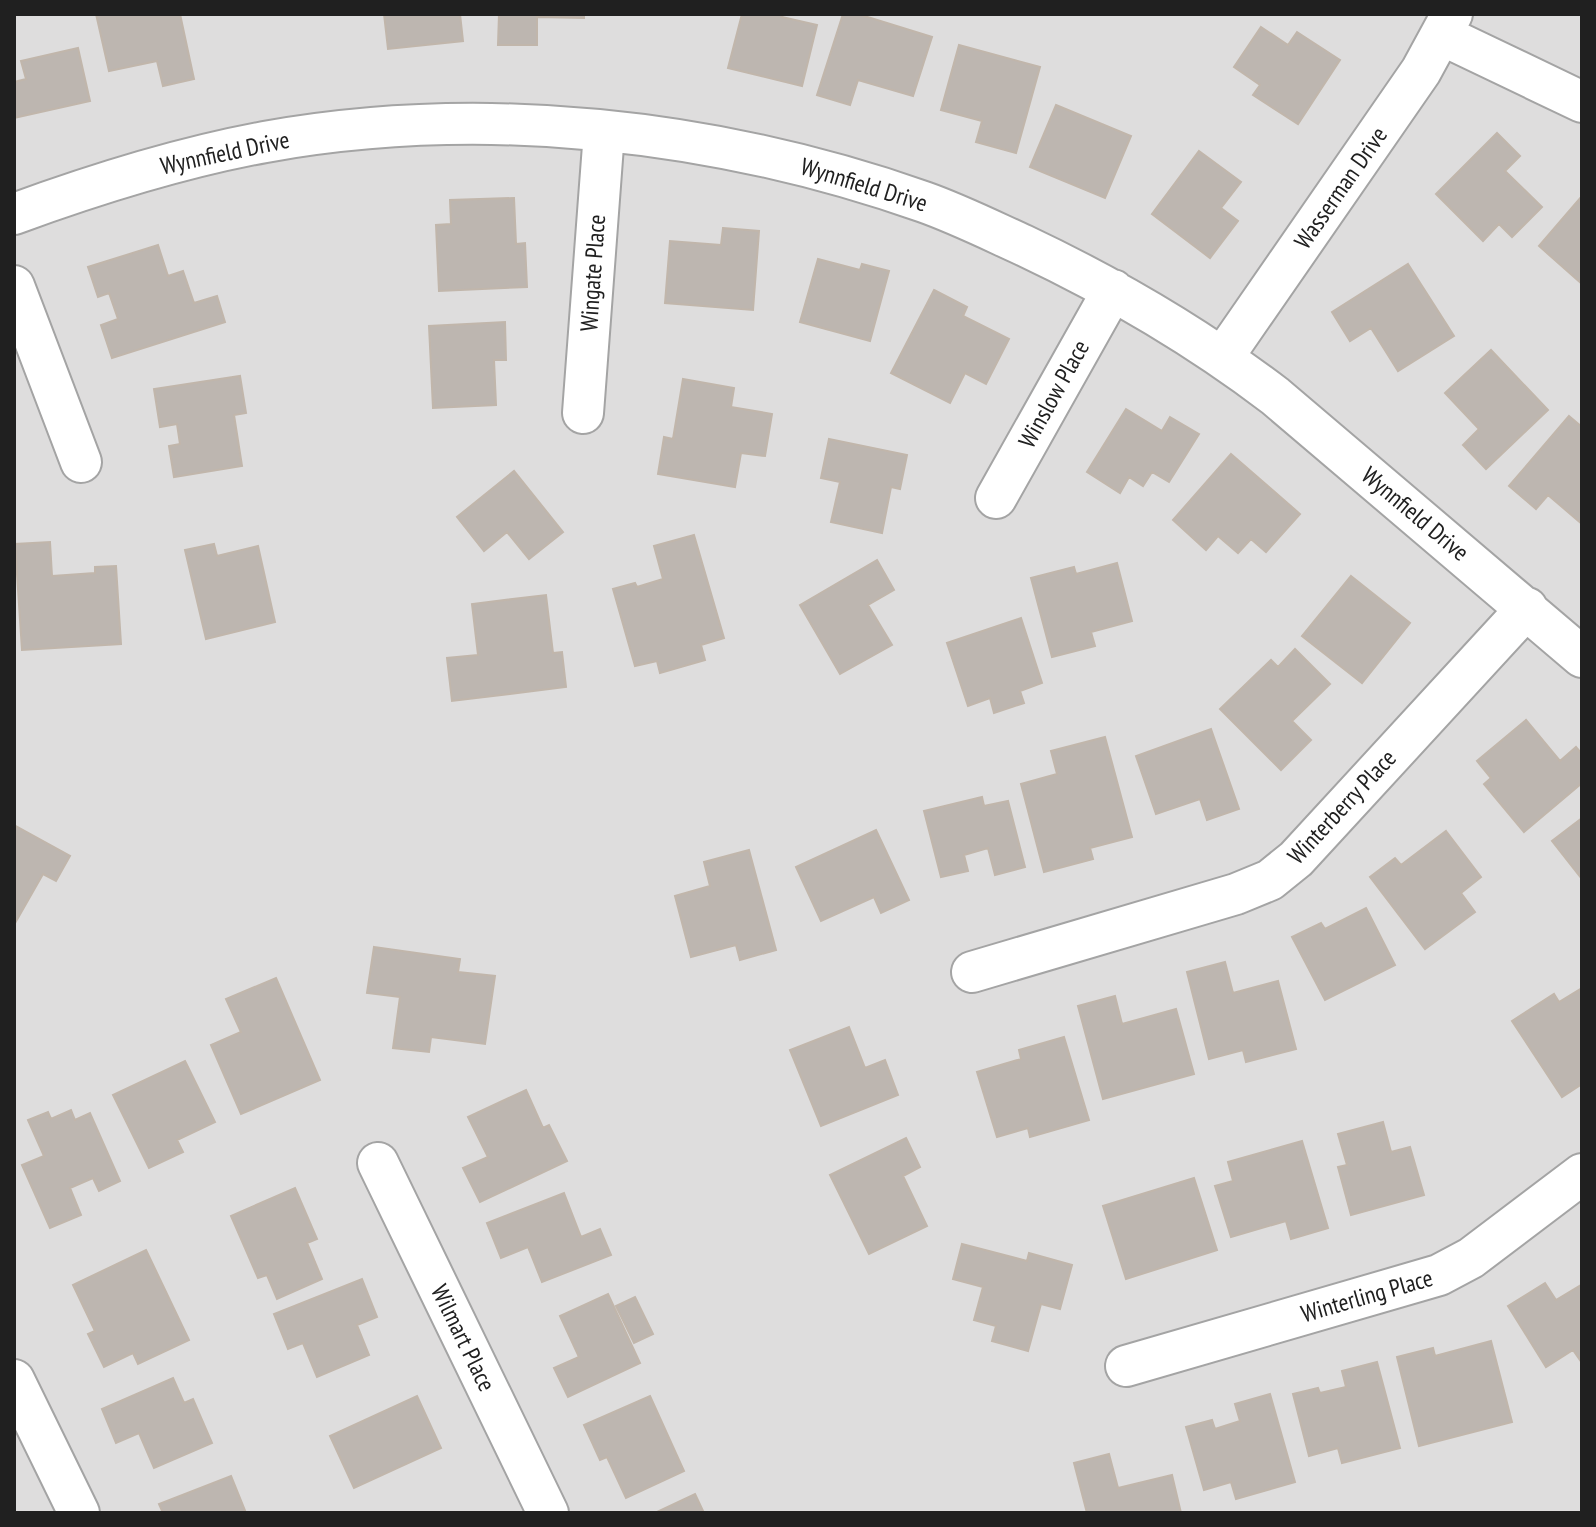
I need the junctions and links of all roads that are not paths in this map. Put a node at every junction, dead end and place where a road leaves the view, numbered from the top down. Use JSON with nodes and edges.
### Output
{"nodes":[{"id":1,"x":1447,"y":24,"type":"edge"},
{"id":2,"x":1582,"y":102,"type":"edge"},
{"id":3,"x":604,"y":132,"type":"junction"},
{"id":4,"x":14,"y":214,"type":"edge"},
{"id":5,"x":14,"y":286,"type":"edge"},
{"id":6,"x":1113,"y":290,"type":"junction"},
{"id":7,"x":1223,"y":357,"type":"junction"},
{"id":8,"x":583,"y":413,"type":"dead end"},
{"id":9,"x":81,"y":462,"type":"dead end"},
{"id":10,"x":996,"y":498,"type":"dead end"},
{"id":11,"x":1527,"y":608,"type":"junction"},
{"id":12,"x":1582,"y":657,"type":"edge"},
{"id":13,"x":972,"y":972,"type":"dead end"},
{"id":14,"x":378,"y":1163,"type":"dead end"},
{"id":15,"x":1582,"y":1174,"type":"edge"},
{"id":16,"x":1126,"y":1366,"type":"dead end"},
{"id":17,"x":14,"y":1380,"type":"edge"},
{"id":18,"x":79,"y":1513,"type":"edge"},
{"id":19,"x":548,"y":1513,"type":"edge"}],
"edges":[{"from":1,"to":2,"type":"street"},
{"from":1,"to":7,"type":"street","name":"Wasserman Drive"},
{"from":3,"to":4,"type":"street","name":"Wynnfield Drive"},
{"from":3,"to":6,"type":"street","name":"Wynnfield Drive"},
{"from":3,"to":8,"type":"street","name":"Wingate Place"},
{"from":5,"to":9,"type":"street"},
{"from":6,"to":7,"type":"street","name":"Wynnfield Drive"},
{"from":6,"to":10,"type":"street","name":"Winslow Place"},
{"from":7,"to":11,"type":"street","name":"Wynnfield Drive"},
{"from":11,"to":12,"type":"street","name":"Wynnfield Drive"},
{"from":11,"to":13,"type":"street","name":"Winterberry Place"},
{"from":14,"to":19,"type":"street","name":"Wilmart Place"},
{"from":15,"to":16,"type":"street","name":"Winterling Place"},
{"from":17,"to":18,"type":"street"}]}
